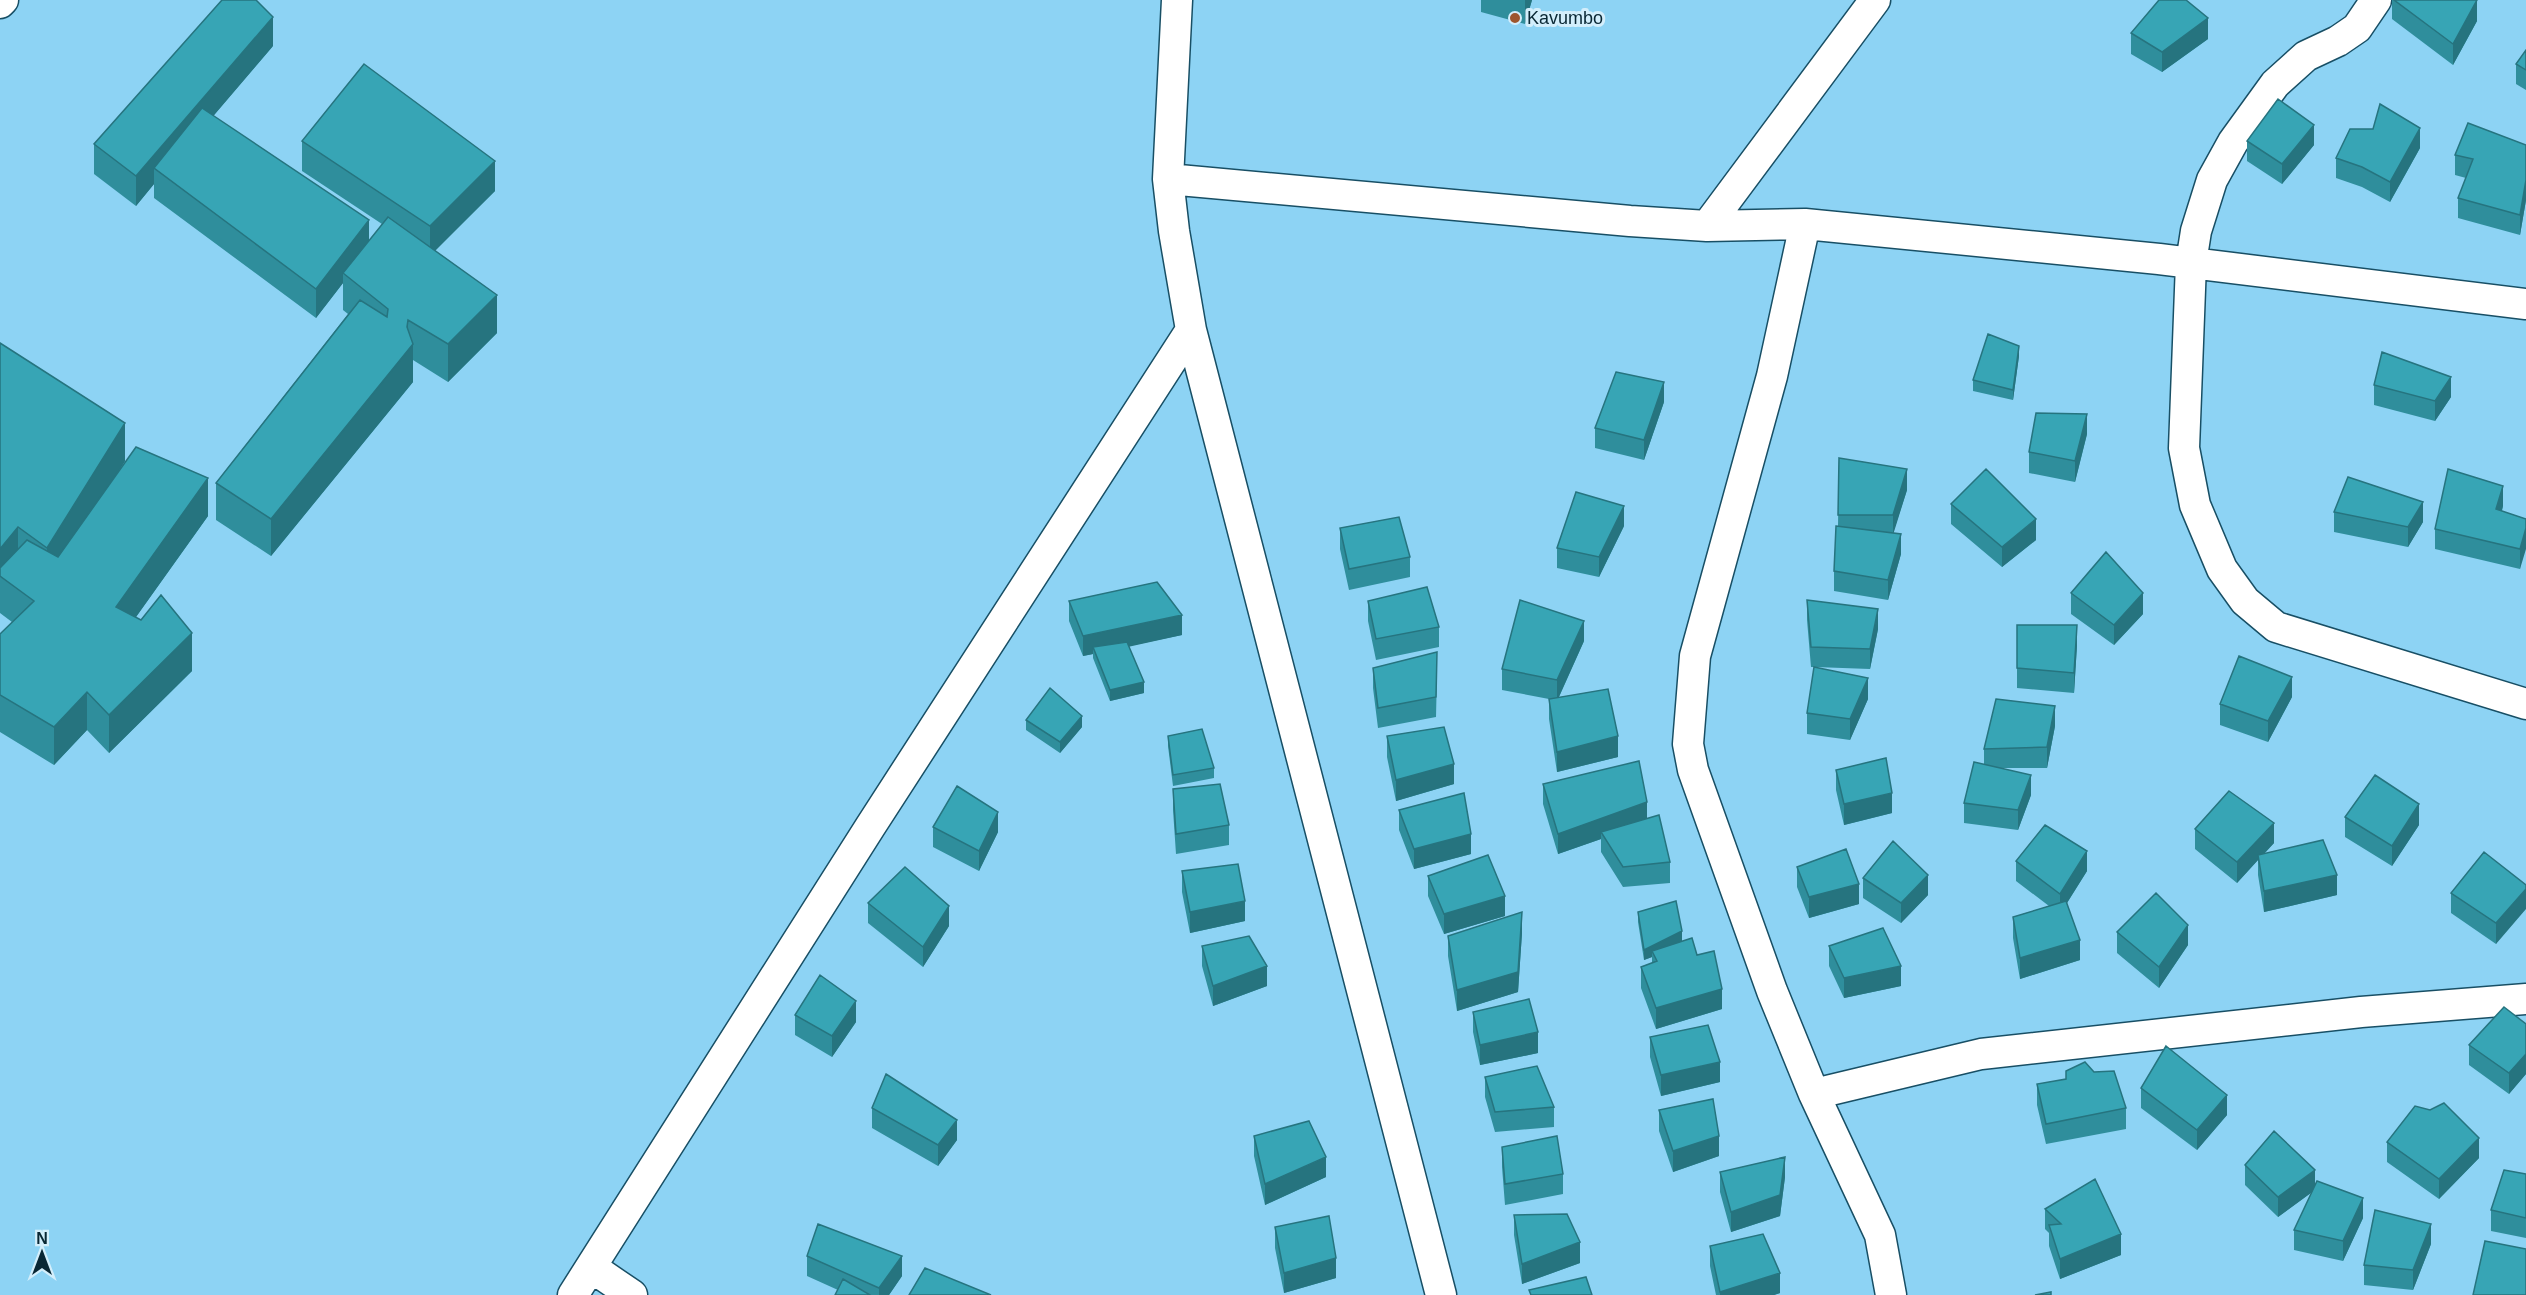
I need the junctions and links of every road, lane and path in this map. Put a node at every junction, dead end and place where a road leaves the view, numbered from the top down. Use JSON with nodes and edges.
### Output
{"nodes":[{"id":1,"x":1177,"y":0,"type":"edge"},
{"id":2,"x":1875,"y":0,"type":"edge"},
{"id":3,"x":2376,"y":0,"type":"edge"},
{"id":4,"x":1168,"y":179,"type":"junction"},
{"id":5,"x":1805,"y":225,"type":"junction"},
{"id":6,"x":1707,"y":226,"type":"junction"},
{"id":7,"x":2191,"y":263,"type":"junction"},
{"id":8,"x":2526,"y":304,"type":"edge"},
{"id":9,"x":1191,"y":330,"type":"junction"},
{"id":10,"x":2526,"y":704,"type":"edge"},
{"id":11,"x":2526,"y":999,"type":"edge"},
{"id":12,"x":1814,"y":1094,"type":"junction"},
{"id":13,"x":591,"y":1267,"type":"junction"},
{"id":14,"x":573,"y":1295,"type":"edge"},
{"id":15,"x":632,"y":1295,"type":"edge"},
{"id":16,"x":1442,"y":1295,"type":"edge"},
{"id":17,"x":1891,"y":1295,"type":"edge"}],
"edges":[{"from":1,"to":4,"type":"street"},
{"from":2,"to":6,"type":"street"},
{"from":3,"to":7,"type":"street"},
{"from":4,"to":6,"type":"street"},
{"from":4,"to":9,"type":"street"},
{"from":5,"to":6,"type":"street"},
{"from":5,"to":7,"type":"street"},
{"from":5,"to":12,"type":"street"},
{"from":7,"to":8,"type":"street"},
{"from":7,"to":10,"type":"street"},
{"from":9,"to":13,"type":"street"},
{"from":9,"to":16,"type":"street"},
{"from":11,"to":12,"type":"street"},
{"from":12,"to":17,"type":"street"},
{"from":13,"to":14,"type":"street"},
{"from":13,"to":15,"type":"street"}]}
